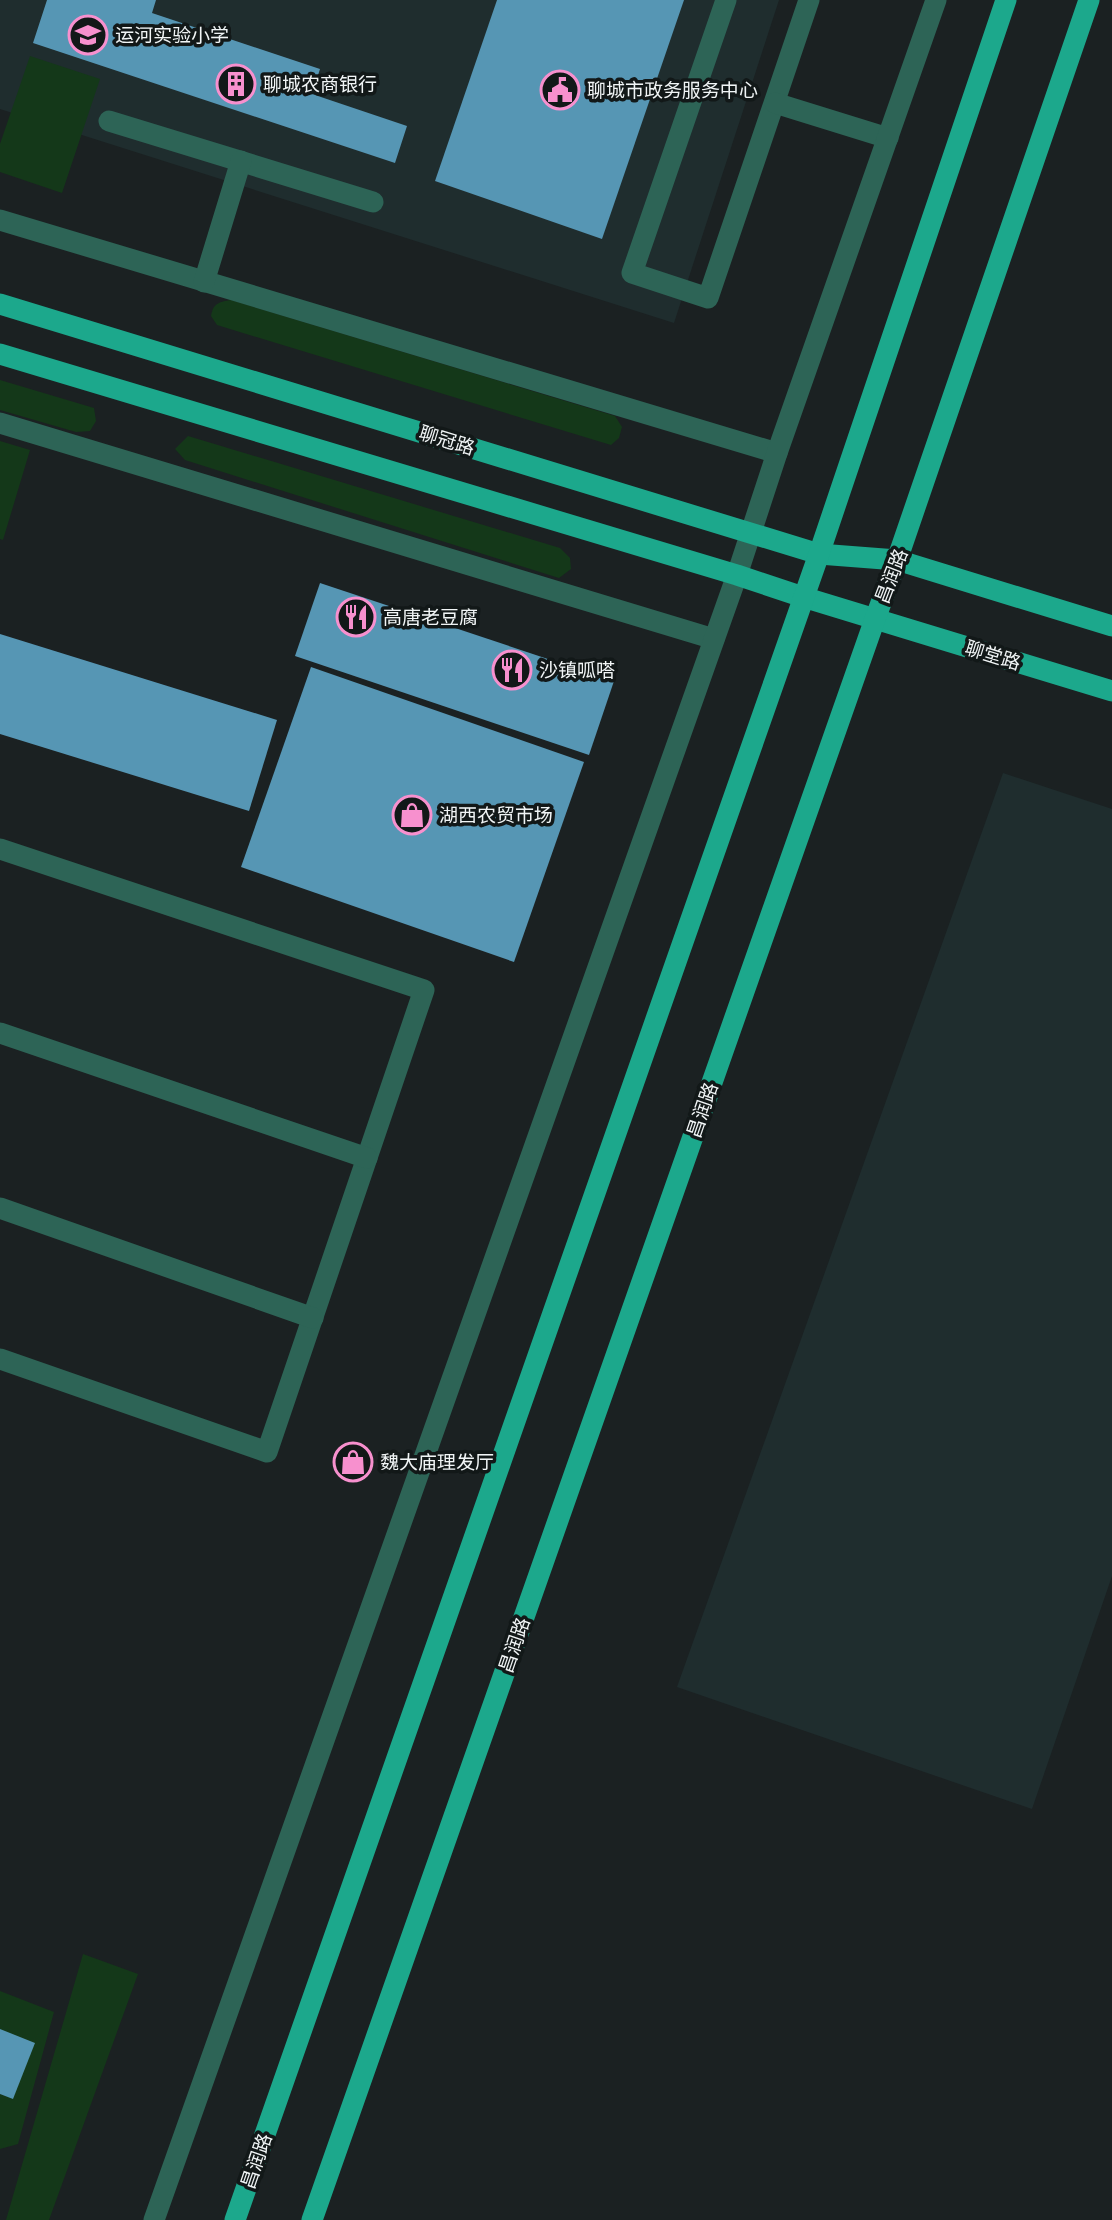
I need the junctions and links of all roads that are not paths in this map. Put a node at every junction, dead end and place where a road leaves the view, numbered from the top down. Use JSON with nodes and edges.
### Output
{"nodes":[{"id":1,"x":726,"y":0,"type":"edge"},
{"id":2,"x":809,"y":0,"type":"edge"},
{"id":3,"x":936,"y":0,"type":"edge"},
{"id":4,"x":1006,"y":0,"type":"edge"},
{"id":5,"x":1089,"y":0,"type":"edge"},
{"id":6,"x":775,"y":103,"type":"junction"},
{"id":7,"x":109,"y":121,"type":"dead end"},
{"id":8,"x":888,"y":138,"type":"junction"},
{"id":9,"x":241,"y":161,"type":"junction"},
{"id":10,"x":373,"y":202,"type":"dead end"},
{"id":11,"x":0,"y":220,"type":"edge"},
{"id":12,"x":204,"y":282,"type":"junction"},
{"id":13,"x":0,"y":304,"type":"edge"},
{"id":14,"x":0,"y":354,"type":"edge"},
{"id":15,"x":0,"y":423,"type":"edge"},
{"id":16,"x":777,"y":453,"type":"junction"},
{"id":17,"x":751,"y":532,"type":"junction"},
{"id":18,"x":819,"y":554,"type":"junction"},
{"id":19,"x":897,"y":560,"type":"junction"},
{"id":20,"x":737,"y":575,"type":"junction"},
{"id":21,"x":803,"y":597,"type":"junction"},
{"id":22,"x":874,"y":619,"type":"junction"},
{"id":23,"x":1112,"y":626,"type":"edge"},
{"id":24,"x":714,"y":639,"type":"junction"},
{"id":25,"x":1112,"y":691,"type":"edge"},
{"id":26,"x":0,"y":849,"type":"edge"},
{"id":27,"x":0,"y":1033,"type":"edge"},
{"id":28,"x":367,"y":1158,"type":"junction"},
{"id":29,"x":0,"y":1208,"type":"edge"},
{"id":30,"x":313,"y":1318,"type":"junction"},
{"id":31,"x":0,"y":1359,"type":"edge"},
{"id":32,"x":154,"y":2220,"type":"edge"},
{"id":33,"x":235,"y":2220,"type":"edge"},
{"id":34,"x":312,"y":2220,"type":"edge"}],
"edges":[{"from":1,"to":6,"type":"street"},
{"from":2,"to":6,"type":"street"},
{"from":3,"to":8,"type":"street"},
{"from":4,"to":18,"type":"main road","name":"昌润路"},
{"from":5,"to":19,"type":"main road","name":"昌润路"},
{"from":6,"to":8,"type":"street"},
{"from":7,"to":9,"type":"street"},
{"from":8,"to":16,"type":"street"},
{"from":9,"to":10,"type":"street"},
{"from":9,"to":12,"type":"street"},
{"from":11,"to":12,"type":"street"},
{"from":12,"to":16,"type":"street"},
{"from":13,"to":17,"type":"main road","name":"聊冠路"},
{"from":14,"to":20,"type":"main road","name":"聊堂路"},
{"from":15,"to":24,"type":"street"},
{"from":16,"to":17,"type":"street"},
{"from":17,"to":18,"type":"main road","name":"聊冠路"},
{"from":17,"to":20,"type":"street"},
{"from":18,"to":19,"type":"main road","name":"聊冠路"},
{"from":18,"to":21,"type":"main road","name":"昌润路"},
{"from":19,"to":22,"type":"main road","name":"昌润路"},
{"from":19,"to":23,"type":"main road","name":"聊冠路"},
{"from":20,"to":21,"type":"main road","name":"聊堂路"},
{"from":20,"to":24,"type":"street"},
{"from":21,"to":22,"type":"main road","name":"聊堂路"},
{"from":21,"to":33,"type":"main road","name":"昌润路"},
{"from":22,"to":25,"type":"main road","name":"聊堂路"},
{"from":22,"to":34,"type":"main road","name":"昌润路"},
{"from":24,"to":32,"type":"street"},
{"from":26,"to":28,"type":"street"},
{"from":27,"to":28,"type":"street"},
{"from":28,"to":30,"type":"street"},
{"from":29,"to":30,"type":"street"},
{"from":30,"to":31,"type":"street"}]}
